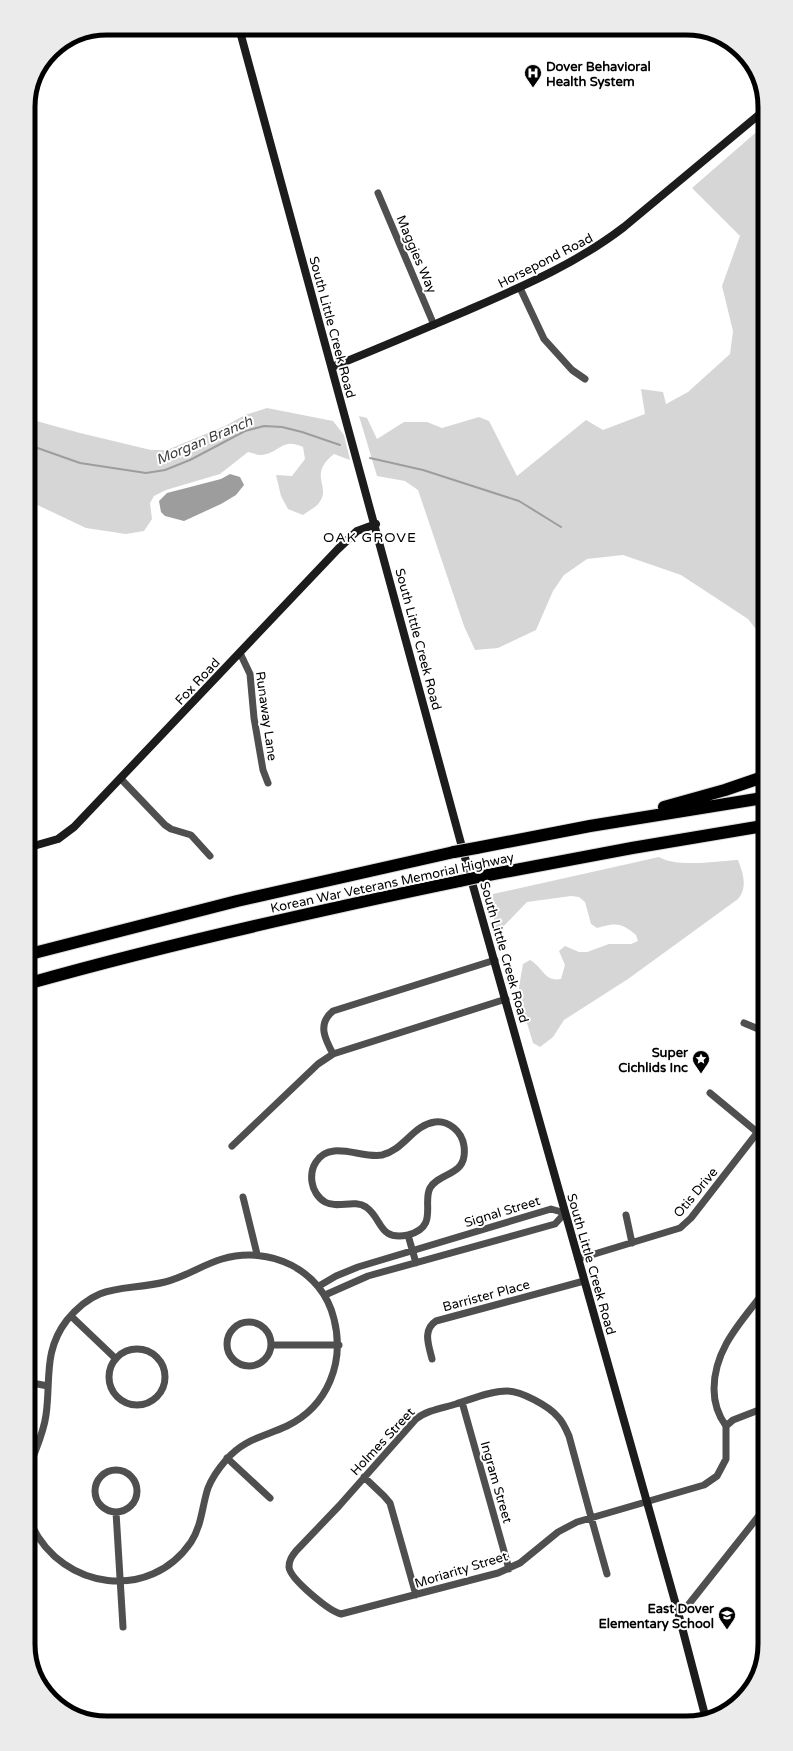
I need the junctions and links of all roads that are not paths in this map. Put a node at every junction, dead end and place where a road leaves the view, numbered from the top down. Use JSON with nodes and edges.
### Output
{"nodes":[{"id":1,"x":241,"y":35,"type":"edge"},
{"id":2,"x":758,"y":115,"type":"edge"},
{"id":3,"x":378,"y":193,"type":"dead end"},
{"id":4,"x":520,"y":288,"type":"junction"},
{"id":5,"x":434,"y":325,"type":"junction"},
{"id":6,"x":332,"y":368,"type":"junction"},
{"id":7,"x":585,"y":379,"type":"dead end"},
{"id":8,"x":376,"y":524,"type":"junction"},
{"id":9,"x":240,"y":653,"type":"junction"},
{"id":10,"x":121,"y":779,"type":"junction"},
{"id":11,"x":758,"y":779,"type":"edge"},
{"id":12,"x":268,"y":783,"type":"dead end"},
{"id":13,"x":758,"y":799,"type":"edge"},
{"id":14,"x":590,"y":826,"type":"junction"},
{"id":15,"x":758,"y":827,"type":"edge"},
{"id":16,"x":35,"y":845,"type":"edge"},
{"id":17,"x":210,"y":856,"type":"dead end"},
{"id":18,"x":35,"y":953,"type":"edge"},
{"id":19,"x":495,"y":960,"type":"junction"},
{"id":20,"x":35,"y":982,"type":"edge"},
{"id":21,"x":506,"y":999,"type":"junction"},
{"id":22,"x":744,"y":1023,"type":"dead end"},
{"id":23,"x":758,"y":1029,"type":"edge"},
{"id":24,"x":333,"y":1054,"type":"junction"},
{"id":25,"x":710,"y":1093,"type":"dead end"},
{"id":26,"x":757,"y":1132,"type":"joint"},
{"id":27,"x":232,"y":1146,"type":"dead end"},
{"id":28,"x":243,"y":1197,"type":"dead end"},
{"id":29,"x":565,"y":1213,"type":"junction"},
{"id":30,"x":626,"y":1215,"type":"dead end"},
{"id":31,"x":408,"y":1235,"type":"junction"},
{"id":32,"x":632,"y":1243,"type":"junction"},
{"id":33,"x":412,"y":1251,"type":"junction"},
{"id":34,"x":257,"y":1254,"type":"junction"},
{"id":35,"x":578,"y":1259,"type":"junction"},
{"id":36,"x":416,"y":1263,"type":"junction"},
{"id":37,"x":584,"y":1281,"type":"junction"},
{"id":38,"x":319,"y":1286,"type":"junction"},
{"id":39,"x":325,"y":1295,"type":"junction"},
{"id":40,"x":758,"y":1300,"type":"edge"},
{"id":41,"x":71,"y":1316,"type":"junction"},
{"id":42,"x":271,"y":1345,"type":"junction"},
{"id":43,"x":338,"y":1345,"type":"junction"},
{"id":44,"x":116,"y":1358,"type":"junction"},
{"id":45,"x":432,"y":1359,"type":"dead end"},
{"id":46,"x":35,"y":1384,"type":"edge"},
{"id":47,"x":48,"y":1386,"type":"junction"},
{"id":48,"x":462,"y":1402,"type":"junction"},
{"id":49,"x":758,"y":1410,"type":"edge"},
{"id":50,"x":726,"y":1426,"type":"junction"},
{"id":51,"x":35,"y":1451,"type":"edge"},
{"id":52,"x":227,"y":1458,"type":"junction"},
{"id":53,"x":364,"y":1478,"type":"junction"},
{"id":54,"x":270,"y":1498,"type":"dead end"},
{"id":55,"x":646,"y":1502,"type":"junction"},
{"id":56,"x":116,"y":1512,"type":"junction"},
{"id":57,"x":758,"y":1517,"type":"edge"},
{"id":58,"x":591,"y":1518,"type":"junction"},
{"id":59,"x":35,"y":1530,"type":"edge"},
{"id":60,"x":289,"y":1566,"type":"joint"},
{"id":61,"x":509,"y":1569,"type":"junction"},
{"id":62,"x":607,"y":1574,"type":"dead end"},
{"id":63,"x":121,"y":1580,"type":"junction"},
{"id":64,"x":416,"y":1595,"type":"junction"},
{"id":65,"x":678,"y":1612,"type":"junction"},
{"id":66,"x":123,"y":1627,"type":"dead end"},
{"id":67,"x":705,"y":1714,"type":"edge"}],
"edges":[{"from":1,"to":6,"type":"street","name":"South Little Creek Road"},
{"from":2,"to":4,"type":"street","name":"Horsepond Road"},
{"from":3,"to":5,"type":"street","name":"Maggies Way"},
{"from":4,"to":5,"type":"street","name":"Horsepond Road"},
{"from":4,"to":7,"type":"street"},
{"from":5,"to":6,"type":"street","name":"Horsepond Road"},
{"from":6,"to":8,"type":"street","name":"South Little Creek Road"},
{"from":8,"to":9,"type":"street","name":"Fox Road"},
{"from":8,"to":19,"type":"street","name":"South Little Creek Road"},
{"from":9,"to":10,"type":"street","name":"Fox Road"},
{"from":9,"to":12,"type":"street","name":"Runaway Lane"},
{"from":10,"to":16,"type":"street","name":"Fox Road"},
{"from":10,"to":17,"type":"street"},
{"from":11,"to":14,"type":"highway"},
{"from":13,"to":14,"type":"highway","name":"Korean War Veterans Memorial Highway"},
{"from":14,"to":18,"type":"highway","name":"Korean War Veterans Memorial Highway","bridge":true},
{"from":15,"to":20,"type":"highway","name":"Korean War Veterans Memorial Highway","bridge":true},
{"from":19,"to":21,"type":"street","name":"South Little Creek Road"},
{"from":19,"to":24,"type":"street"},
{"from":21,"to":24,"type":"street"},
{"from":21,"to":29,"type":"street","name":"South Little Creek Road"},
{"from":22,"to":23,"type":"street"},
{"from":24,"to":27,"type":"street"},
{"from":25,"to":26,"type":"street"},
{"from":26,"to":32,"type":"street","name":"Otis Drive"},
{"from":28,"to":34,"type":"street"},
{"from":29,"to":33,"type":"street","name":"Signal Street"},
{"from":29,"to":35,"type":"street","name":"South Little Creek Road"},
{"from":29,"to":36,"type":"street","name":"Signal Street"},
{"from":30,"to":32,"type":"street"},
{"from":31,"to":31,"type":"street"},
{"from":31,"to":33,"type":"street"},
{"from":32,"to":35,"type":"street","name":"Otis Drive"},
{"from":33,"to":36,"type":"street"},
{"from":33,"to":38,"type":"street","name":"Signal Street"},
{"from":34,"to":38,"type":"street"},
{"from":34,"to":41,"type":"street"},
{"from":35,"to":37,"type":"street","name":"South Little Creek Road"},
{"from":36,"to":39,"type":"street","name":"Signal Street"},
{"from":37,"to":45,"type":"street","name":"Barrister Place"},
{"from":37,"to":55,"type":"street","name":"South Little Creek Road"},
{"from":38,"to":39,"type":"street"},
{"from":39,"to":43,"type":"street"},
{"from":40,"to":50,"type":"street"},
{"from":41,"to":44,"type":"street"},
{"from":41,"to":47,"type":"street"},
{"from":42,"to":42,"type":"street"},
{"from":42,"to":43,"type":"street"},
{"from":43,"to":52,"type":"street"},
{"from":44,"to":44,"type":"street"},
{"from":46,"to":47,"type":"street"},
{"from":47,"to":51,"type":"street"},
{"from":48,"to":53,"type":"street","name":"Holmes Street"},
{"from":48,"to":58,"type":"street","name":"Holmes Street"},
{"from":48,"to":61,"type":"street","name":"Ingram Street"},
{"from":49,"to":50,"type":"street"},
{"from":50,"to":55,"type":"street","name":"Moriarity Street"},
{"from":52,"to":54,"type":"street"},
{"from":52,"to":63,"type":"street"},
{"from":53,"to":60,"type":"street","name":"Holmes Street"},
{"from":53,"to":64,"type":"street"},
{"from":55,"to":58,"type":"street","name":"Moriarity Street"},
{"from":55,"to":65,"type":"street","name":"South Little Creek Road"},
{"from":56,"to":56,"type":"street"},
{"from":56,"to":63,"type":"street"},
{"from":57,"to":65,"type":"street"},
{"from":58,"to":61,"type":"street","name":"Moriarity Street"},
{"from":58,"to":62,"type":"street","name":"Holmes Street"},
{"from":59,"to":63,"type":"street"},
{"from":60,"to":64,"type":"street","name":"Moriarity Street"},
{"from":61,"to":64,"type":"street","name":"Moriarity Street"},
{"from":63,"to":66,"type":"street"},
{"from":65,"to":67,"type":"street","name":"South Little Creek Road"}]}
